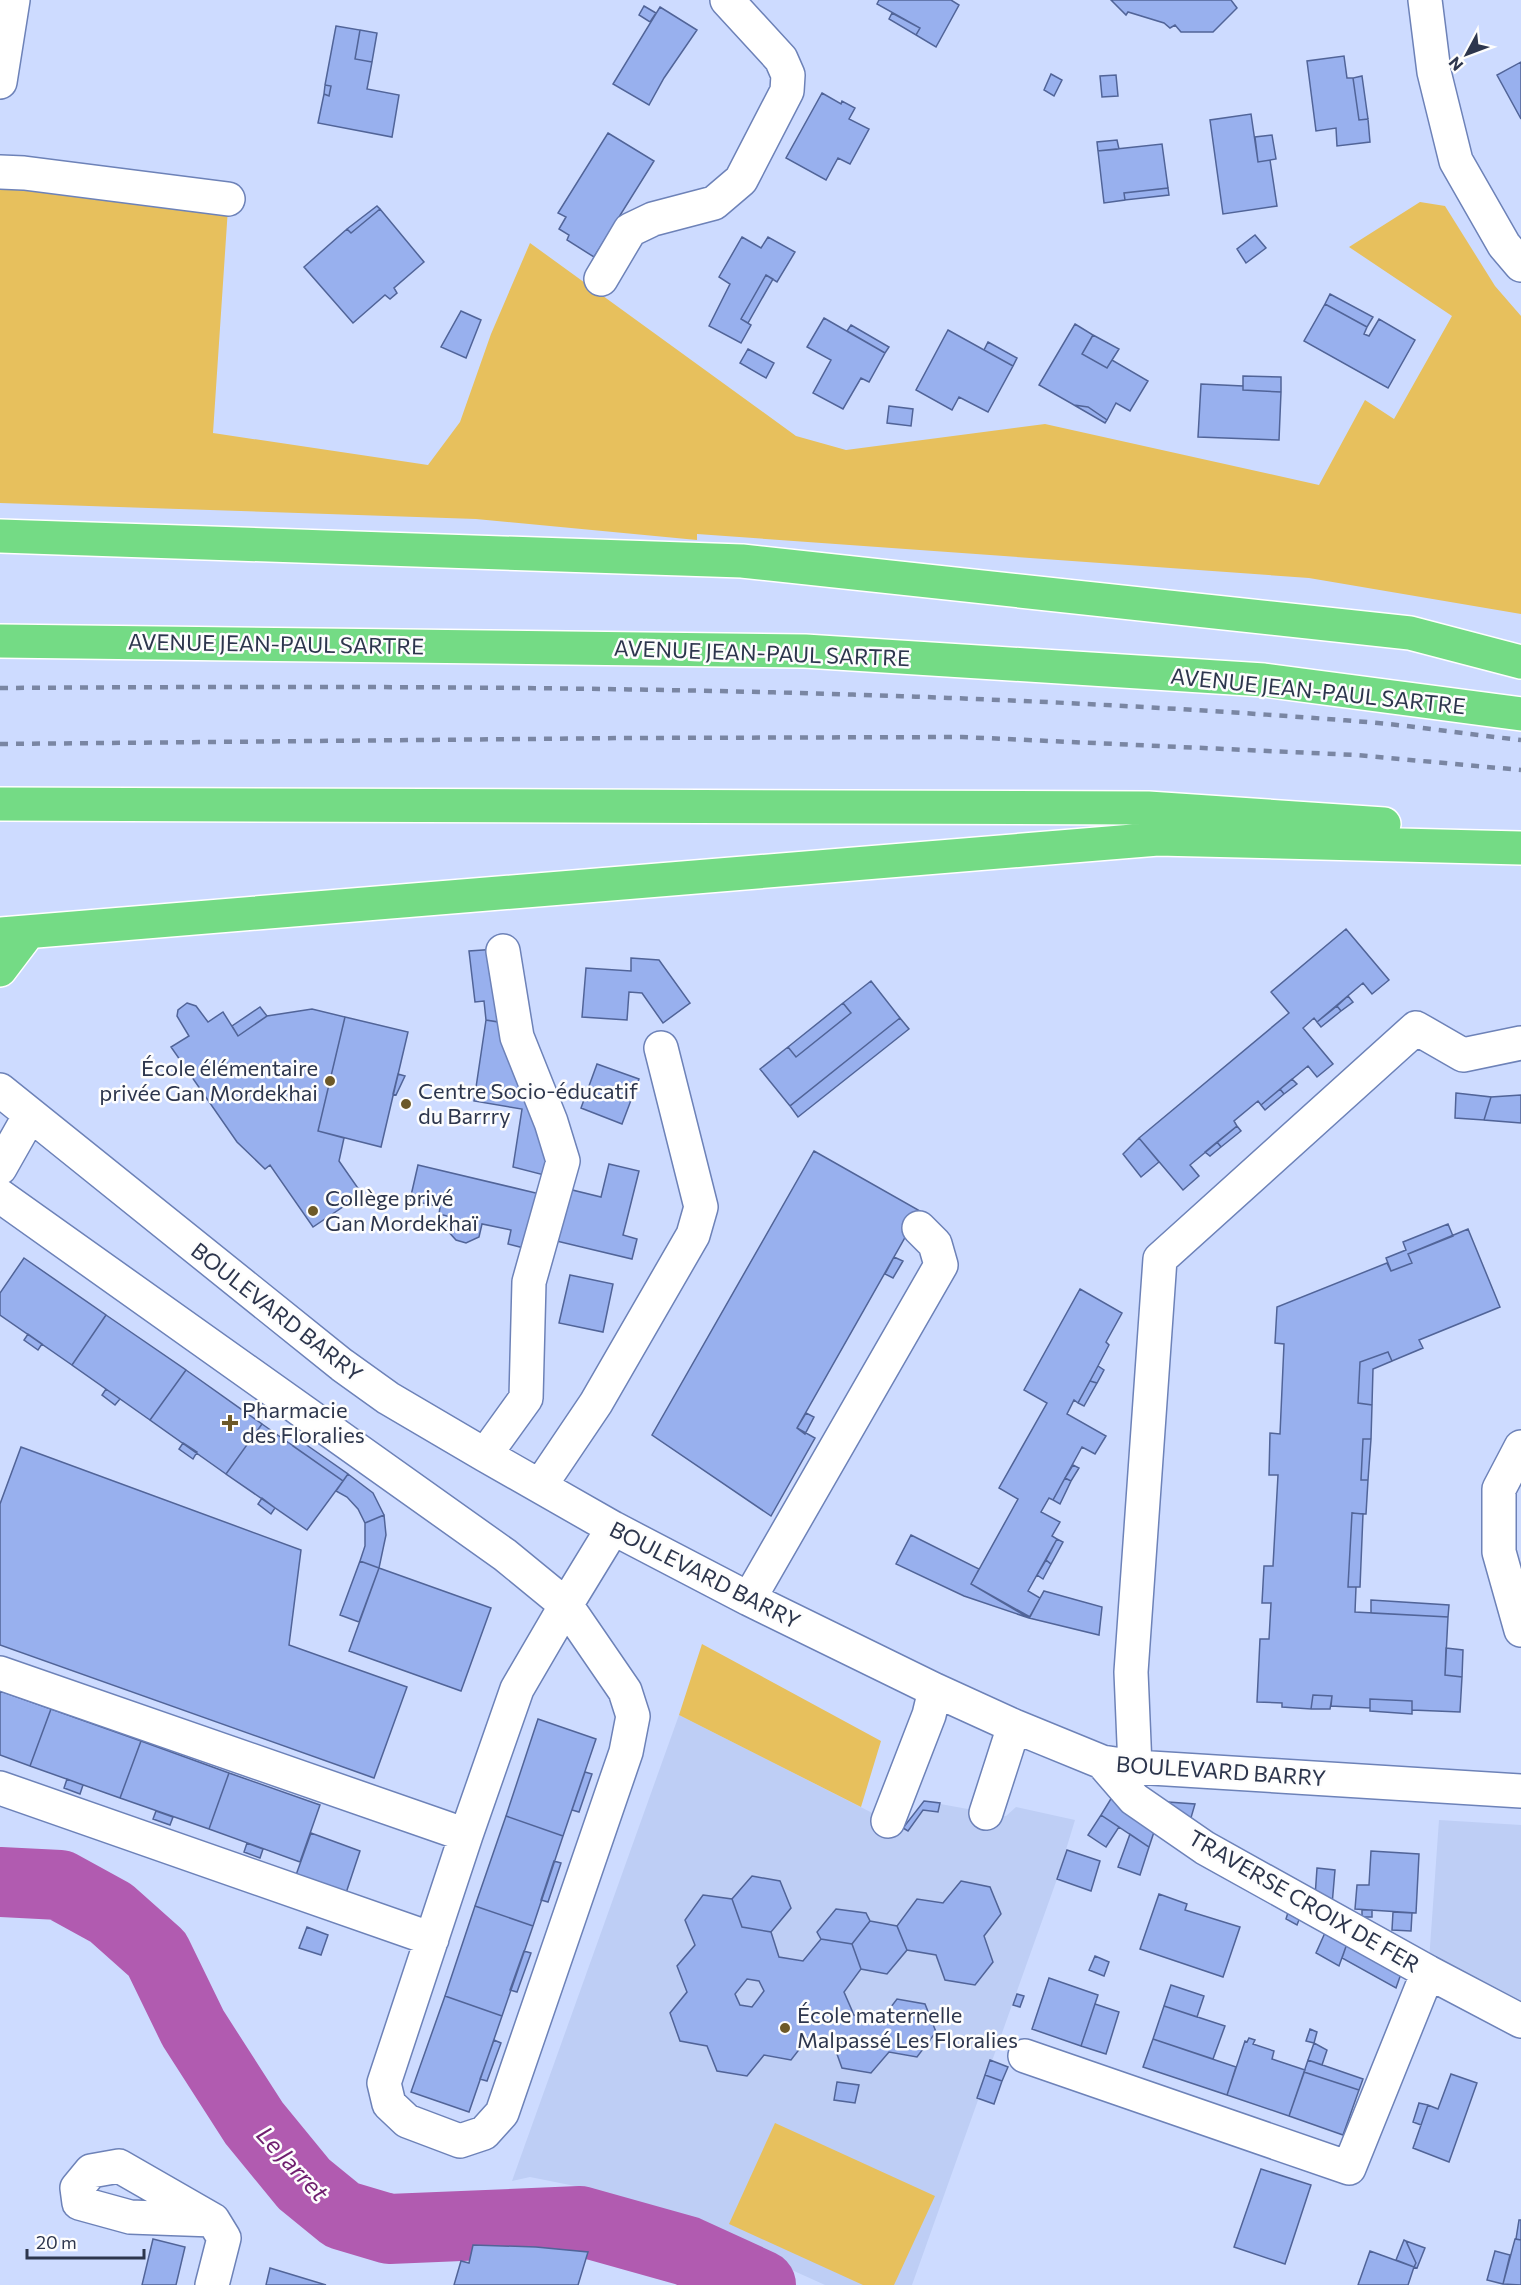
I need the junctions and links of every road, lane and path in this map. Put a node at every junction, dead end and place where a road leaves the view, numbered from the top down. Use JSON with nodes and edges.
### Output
{"nodes":[{"id":1,"x":14,"y":0,"type":"edge"},
{"id":2,"x":727,"y":0,"type":"edge"},
{"id":3,"x":1425,"y":0,"type":"edge"},
{"id":4,"x":0,"y":82,"type":"edge"},
{"id":5,"x":0,"y":172,"type":"edge"},
{"id":6,"x":228,"y":199,"type":"dead end"},
{"id":7,"x":1521,"y":265,"type":"edge"},
{"id":8,"x":601,"y":279,"type":"dead end"},
{"id":9,"x":0,"y":536,"type":"edge"},
{"id":10,"x":0,"y":640,"type":"edge"},
{"id":11,"x":1521,"y":662,"type":"edge"},
{"id":12,"x":1521,"y":714,"type":"edge"},
{"id":13,"x":0,"y":804,"type":"edge"},
{"id":14,"x":1521,"y":833,"type":"edge"},
{"id":15,"x":1521,"y":848,"type":"edge"},
{"id":16,"x":14,"y":934,"type":"edge"},
{"id":17,"x":503,"y":951,"type":"dead end"},
{"id":18,"x":0,"y":970,"type":"edge"},
{"id":19,"x":1521,"y":1043,"type":"edge"},
{"id":20,"x":662,"y":1048,"type":"dead end"},
{"id":21,"x":0,"y":1090,"type":"edge"},
{"id":22,"x":30,"y":1114,"type":"junction"},
{"id":23,"x":0,"y":1168,"type":"edge"},
{"id":24,"x":0,"y":1196,"type":"edge"},
{"id":25,"x":919,"y":1228,"type":"dead end"},
{"id":26,"x":1521,"y":1447,"type":"edge"},
{"id":27,"x":485,"y":1455,"type":"junction"},
{"id":28,"x":540,"y":1486,"type":"junction"},
{"id":29,"x":613,"y":1528,"type":"junction"},
{"id":30,"x":749,"y":1599,"type":"junction"},
{"id":31,"x":566,"y":1605,"type":"junction"},
{"id":32,"x":1521,"y":1630,"type":"edge"},
{"id":33,"x":0,"y":1673,"type":"edge"},
{"id":34,"x":935,"y":1690,"type":"junction"},
{"id":35,"x":1014,"y":1726,"type":"junction"},
{"id":36,"x":1102,"y":1762,"type":"junction"},
{"id":37,"x":1135,"y":1767,"type":"junction"},
{"id":38,"x":0,"y":1788,"type":"edge"},
{"id":39,"x":1521,"y":1791,"type":"edge"},
{"id":40,"x":986,"y":1813,"type":"dead end"},
{"id":41,"x":888,"y":1821,"type":"dead end"},
{"id":42,"x":466,"y":1835,"type":"junction"},
{"id":43,"x":432,"y":1938,"type":"junction"},
{"id":44,"x":1428,"y":1972,"type":"junction"},
{"id":45,"x":1521,"y":2021,"type":"edge"},
{"id":46,"x":1025,"y":2056,"type":"dead end"},
{"id":47,"x":213,"y":2220,"type":"dead end"},
{"id":48,"x":213,"y":2285,"type":"edge"}],
"edges":[{"from":1,"to":4,"type":"street"},
{"from":2,"to":8,"type":"street"},
{"from":3,"to":7,"type":"street"},
{"from":5,"to":6,"type":"street"},
{"from":9,"to":11,"type":"highway"},
{"from":10,"to":12,"type":"highway","name":"AVENUE JEAN-PAUL SARTRE"},
{"from":13,"to":14,"type":"highway"},
{"from":15,"to":16,"type":"highway"},
{"from":16,"to":18,"type":"highway"},
{"from":17,"to":27,"type":"street"},
{"from":19,"to":37,"type":"street"},
{"from":20,"to":28,"type":"street"},
{"from":21,"to":22,"type":"street","name":"BOULEVARD BARRY"},
{"from":22,"to":23,"type":"street"},
{"from":22,"to":27,"type":"street","name":"BOULEVARD BARRY"},
{"from":24,"to":31,"type":"street"},
{"from":25,"to":30,"type":"street"},
{"from":26,"to":32,"type":"street"},
{"from":27,"to":28,"type":"street","name":"BOULEVARD BARRY"},
{"from":28,"to":29,"type":"street","name":"BOULEVARD BARRY"},
{"from":29,"to":30,"type":"street","name":"BOULEVARD BARRY"},
{"from":29,"to":31,"type":"street"},
{"from":30,"to":34,"type":"street","name":"BOULEVARD BARRY"},
{"from":31,"to":42,"type":"street"},
{"from":31,"to":43,"type":"street"},
{"from":33,"to":42,"type":"street"},
{"from":34,"to":35,"type":"street","name":"BOULEVARD BARRY"},
{"from":34,"to":41,"type":"street"},
{"from":35,"to":36,"type":"street","name":"BOULEVARD BARRY"},
{"from":35,"to":40,"type":"street"},
{"from":36,"to":37,"type":"street","name":"BOULEVARD BARRY"},
{"from":36,"to":44,"type":"street","name":"TRAVERSE CROIX DE FER"},
{"from":37,"to":39,"type":"street","name":"BOULEVARD BARRY"},
{"from":38,"to":43,"type":"street"},
{"from":42,"to":43,"type":"street"},
{"from":44,"to":45,"type":"street","name":"TRAVERSE CROIX DE FER"},
{"from":44,"to":46,"type":"street"},
{"from":47,"to":48,"type":"street"}]}
